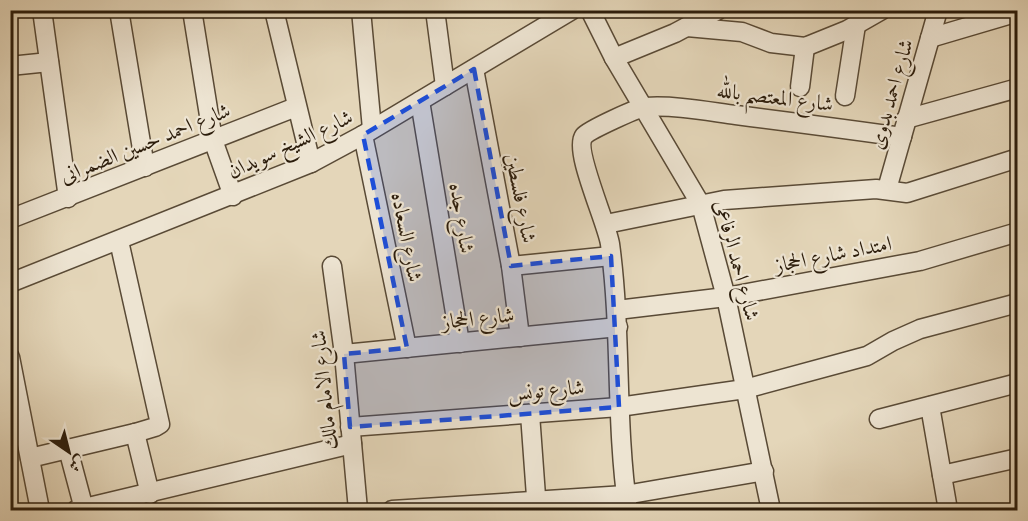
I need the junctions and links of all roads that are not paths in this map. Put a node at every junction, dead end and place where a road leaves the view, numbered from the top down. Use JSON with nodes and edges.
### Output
{"nodes":[{"id":1,"x":42,"y":10,"type":"edge"},
{"id":2,"x":118,"y":10,"type":"edge"},
{"id":3,"x":192,"y":10,"type":"edge"},
{"id":4,"x":274,"y":10,"type":"edge"},
{"id":5,"x":361,"y":10,"type":"edge"},
{"id":6,"x":435,"y":10,"type":"edge"},
{"id":7,"x":572,"y":10,"type":"edge"},
{"id":8,"x":590,"y":10,"type":"edge"},
{"id":9,"x":718,"y":10,"type":"edge"},
{"id":10,"x":882,"y":10,"type":"edge"},
{"id":11,"x":938,"y":10,"type":"edge"},
{"id":12,"x":1017,"y":12,"type":"edge"},
{"id":13,"x":856,"y":25,"type":"junction"},
{"id":14,"x":687,"y":27,"type":"junction"},
{"id":15,"x":930,"y":38,"type":"junction"},
{"id":16,"x":805,"y":47,"type":"junction"},
{"id":17,"x":614,"y":58,"type":"junction"},
{"id":18,"x":49,"y":62,"type":"junction"},
{"id":19,"x":10,"y":66,"type":"edge"},
{"id":20,"x":474,"y":69,"type":"junction"},
{"id":21,"x":445,"y":86,"type":"junction"},
{"id":22,"x":800,"y":87,"type":"dead end"},
{"id":23,"x":1017,"y":88,"type":"edge"},
{"id":24,"x":845,"y":96,"type":"dead end"},
{"id":25,"x":420,"y":101,"type":"junction"},
{"id":26,"x":296,"y":107,"type":"junction"},
{"id":27,"x":643,"y":107,"type":"junction"},
{"id":28,"x":904,"y":128,"type":"junction"},
{"id":29,"x":368,"y":132,"type":"junction"},
{"id":30,"x":213,"y":140,"type":"junction"},
{"id":31,"x":1017,"y":158,"type":"edge"},
{"id":32,"x":311,"y":164,"type":"junction"},
{"id":33,"x":145,"y":168,"type":"junction"},
{"id":34,"x":887,"y":189,"type":"junction"},
{"id":35,"x":233,"y":196,"type":"junction"},
{"id":36,"x":68,"y":198,"type":"junction"},
{"id":37,"x":701,"y":205,"type":"junction"},
{"id":38,"x":10,"y":219,"type":"edge"},
{"id":39,"x":606,"y":224,"type":"junction"},
{"id":40,"x":1017,"y":232,"type":"edge"},
{"id":41,"x":119,"y":241,"type":"junction"},
{"id":42,"x":611,"y":256,"type":"junction"},
{"id":43,"x":332,"y":266,"type":"dead end"},
{"id":44,"x":511,"y":266,"type":"junction"},
{"id":45,"x":10,"y":283,"type":"edge"},
{"id":46,"x":726,"y":297,"type":"junction"},
{"id":47,"x":1017,"y":303,"type":"edge"},
{"id":48,"x":617,"y":319,"type":"junction"},
{"id":49,"x":520,"y":337,"type":"junction"},
{"id":50,"x":460,"y":343,"type":"junction"},
{"id":51,"x":406,"y":348,"type":"junction"},
{"id":52,"x":344,"y":354,"type":"junction"},
{"id":53,"x":10,"y":357,"type":"edge"},
{"id":54,"x":1017,"y":383,"type":"edge"},
{"id":55,"x":746,"y":389,"type":"junction"},
{"id":56,"x":930,"y":406,"type":"junction"},
{"id":57,"x":618,"y":407,"type":"junction"},
{"id":58,"x":530,"y":414,"type":"junction"},
{"id":59,"x":879,"y":419,"type":"dead end"},
{"id":60,"x":135,"y":433,"type":"junction"},
{"id":61,"x":351,"y":436,"type":"junction"},
{"id":62,"x":68,"y":449,"type":"junction"},
{"id":63,"x":30,"y":458,"type":"junction"},
{"id":64,"x":1017,"y":458,"type":"edge"},
{"id":65,"x":764,"y":471,"type":"junction"},
{"id":66,"x":942,"y":475,"type":"junction"},
{"id":67,"x":150,"y":494,"type":"junction"},
{"id":68,"x":627,"y":503,"type":"edge"},
{"id":69,"x":537,"y":506,"type":"edge"},
{"id":70,"x":40,"y":510,"type":"edge"},
{"id":71,"x":80,"y":510,"type":"edge"},
{"id":72,"x":358,"y":510,"type":"edge"},
{"id":73,"x":392,"y":510,"type":"edge"},
{"id":74,"x":771,"y":510,"type":"edge"},
{"id":75,"x":948,"y":510,"type":"edge"}],
"edges":[{"from":1,"to":18,"type":"street"},
{"from":2,"to":33,"type":"street"},
{"from":3,"to":30,"type":"street"},
{"from":4,"to":26,"type":"street"},
{"from":5,"to":29,"type":"street"},
{"from":6,"to":21,"type":"street"},
{"from":7,"to":20,"type":"street","name":"شارع الشيخ سويدان"},
{"from":8,"to":17,"type":"street","name":"شارع احمد الرفاعى"},
{"from":9,"to":14,"type":"street"},
{"from":10,"to":13,"type":"street"},
{"from":11,"to":15,"type":"street","name":"شارع احمد بدوى"},
{"from":12,"to":15,"type":"street"},
{"from":13,"to":16,"type":"street"},
{"from":13,"to":24,"type":"street"},
{"from":14,"to":16,"type":"street"},
{"from":14,"to":17,"type":"street"},
{"from":15,"to":28,"type":"street","name":"شارع احمد بدوى"},
{"from":16,"to":22,"type":"street"},
{"from":17,"to":27,"type":"street","name":"شارع احمد الرفاعى"},
{"from":18,"to":19,"type":"street"},
{"from":18,"to":36,"type":"street"},
{"from":20,"to":21,"type":"street","name":"شارع الشيخ سويدان"},
{"from":20,"to":44,"type":"street","name":"شارع فلسطين"},
{"from":21,"to":25,"type":"street","name":"شارع الشيخ سويدان"},
{"from":23,"to":28,"type":"street"},
{"from":25,"to":29,"type":"street","name":"شارع الشيخ سويدان"},
{"from":25,"to":50,"type":"street","name":"شارع جده"},
{"from":26,"to":30,"type":"street","name":"شارع احمد حسين الضمرانى"},
{"from":26,"to":32,"type":"street"},
{"from":27,"to":28,"type":"street","name":"شارع المعتصم بالله"},
{"from":27,"to":37,"type":"street","name":"شارع احمد الرفاعى"},
{"from":27,"to":39,"type":"street"},
{"from":28,"to":34,"type":"street","name":"شارع احمد بدوى"},
{"from":29,"to":32,"type":"street","name":"شارع الشيخ سويدان"},
{"from":29,"to":51,"type":"street","name":"شارع السعاده"},
{"from":30,"to":33,"type":"street","name":"شارع احمد حسين الضمرانى"},
{"from":30,"to":35,"type":"street"},
{"from":31,"to":34,"type":"street"},
{"from":32,"to":35,"type":"street","name":"شارع الشيخ سويدان"},
{"from":33,"to":36,"type":"street","name":"شارع احمد حسين الضمرانى"},
{"from":34,"to":37,"type":"street"},
{"from":35,"to":41,"type":"street","name":"شارع الشيخ سويدان"},
{"from":36,"to":38,"type":"street","name":"شارع احمد حسين الضمرانى"},
{"from":37,"to":39,"type":"street"},
{"from":37,"to":46,"type":"street","name":"شارع احمد الرفاعى"},
{"from":39,"to":42,"type":"street"},
{"from":40,"to":46,"type":"street","name":"امتداد شارع الحجاز"},
{"from":41,"to":45,"type":"street","name":"شارع الشيخ سويدان"},
{"from":41,"to":60,"type":"street"},
{"from":42,"to":44,"type":"street"},
{"from":42,"to":48,"type":"street"},
{"from":43,"to":52,"type":"street","name":"شارع الامام مالك"},
{"from":44,"to":49,"type":"street","name":"شارع فلسطين"},
{"from":46,"to":48,"type":"street","name":"امتداد شارع الحجاز"},
{"from":46,"to":55,"type":"street","name":"شارع احمد الرفاعى"},
{"from":47,"to":55,"type":"street","name":"شارع تونس"},
{"from":48,"to":49,"type":"street","name":"شارع الحجاز"},
{"from":48,"to":57,"type":"street"},
{"from":49,"to":50,"type":"street","name":"شارع الحجاز"},
{"from":50,"to":51,"type":"street","name":"شارع الحجاز"},
{"from":51,"to":52,"type":"street","name":"شارع الحجاز"},
{"from":52,"to":61,"type":"street","name":"شارع الامام مالك"},
{"from":53,"to":63,"type":"street"},
{"from":54,"to":56,"type":"street"},
{"from":55,"to":57,"type":"street","name":"شارع تونس"},
{"from":55,"to":65,"type":"street","name":"شارع احمد الرفاعى"},
{"from":56,"to":59,"type":"street"},
{"from":56,"to":66,"type":"street"},
{"from":57,"to":58,"type":"street","name":"شارع تونس"},
{"from":57,"to":68,"type":"street"},
{"from":58,"to":61,"type":"street","name":"شارع تونس"},
{"from":58,"to":69,"type":"street"},
{"from":60,"to":62,"type":"street"},
{"from":60,"to":67,"type":"street"},
{"from":61,"to":67,"type":"street","name":"شارع تونس"},
{"from":61,"to":72,"type":"street","name":"شارع الامام مالك"},
{"from":62,"to":63,"type":"street"},
{"from":62,"to":71,"type":"street"},
{"from":63,"to":70,"type":"street"},
{"from":64,"to":66,"type":"street"},
{"from":65,"to":68,"type":"street"},
{"from":65,"to":74,"type":"street","name":"شارع احمد الرفاعى"},
{"from":66,"to":75,"type":"street"},
{"from":67,"to":71,"type":"street","name":"شارع تونس"},
{"from":68,"to":69,"type":"street"},
{"from":69,"to":73,"type":"street"}]}
